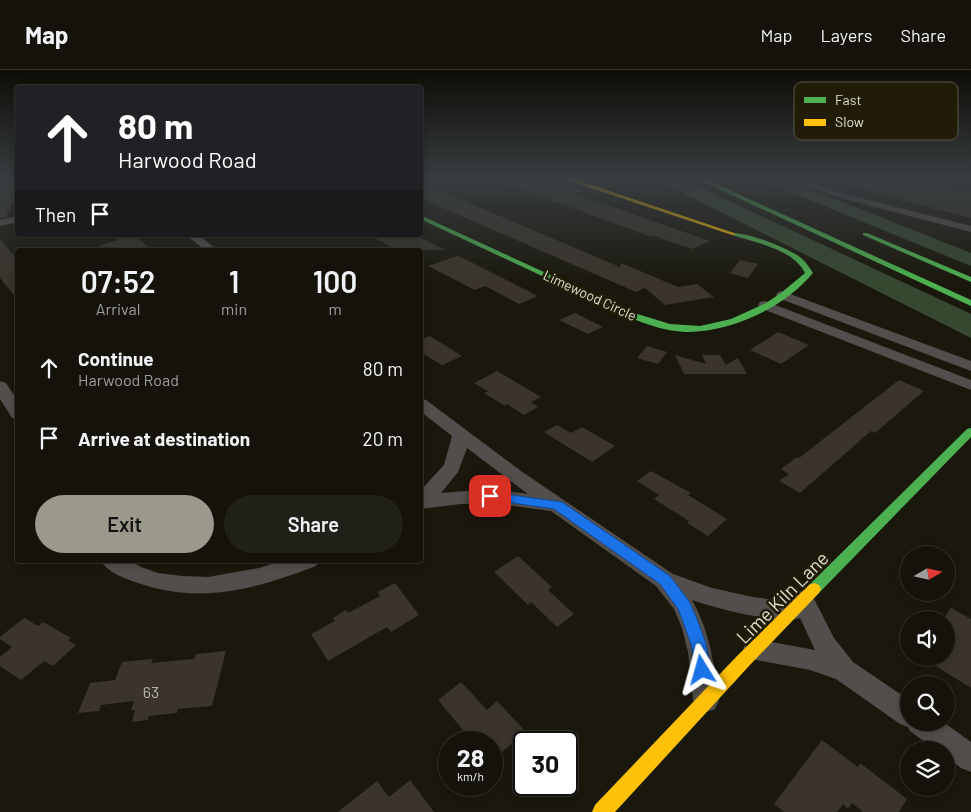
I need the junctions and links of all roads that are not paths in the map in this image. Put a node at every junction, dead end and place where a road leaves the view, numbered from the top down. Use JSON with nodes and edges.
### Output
{"nodes":[{"id":1,"x":667,"y":213,"type":"edge"},
{"id":2,"x":773,"y":213,"type":"edge"},
{"id":3,"x":906,"y":213,"type":"edge"},
{"id":4,"x":423,"y":218,"type":"edge"},
{"id":5,"x":15,"y":220,"type":"edge"},
{"id":6,"x":0,"y":223,"type":"edge"},
{"id":7,"x":853,"y":229,"type":"dead end"},
{"id":8,"x":971,"y":230,"type":"edge"},
{"id":9,"x":194,"y":237,"type":"edge"},
{"id":10,"x":209,"y":248,"type":"edge"},
{"id":11,"x":971,"y":280,"type":"edge"},
{"id":12,"x":782,"y":295,"type":"junction"},
{"id":13,"x":971,"y":304,"type":"edge"},
{"id":14,"x":765,"y":305,"type":"junction"},
{"id":15,"x":971,"y":366,"type":"edge"},
{"id":16,"x":971,"y":385,"type":"edge"},
{"id":17,"x":0,"y":386,"type":"edge"},
{"id":18,"x":423,"y":405,"type":"edge"},
{"id":19,"x":15,"y":409,"type":"edge"},
{"id":20,"x":971,"y":431,"type":"edge"},
{"id":21,"x":461,"y":434,"type":"junction"},
{"id":22,"x":423,"y":500,"type":"edge"},
{"id":23,"x":423,"y":502,"type":"edge"},
{"id":24,"x":557,"y":505,"type":"junction"},
{"id":25,"x":115,"y":563,"type":"edge"},
{"id":26,"x":300,"y":563,"type":"edge"},
{"id":27,"x":665,"y":580,"type":"junction"},
{"id":28,"x":798,"y":606,"type":"junction"},
{"id":29,"x":755,"y":650,"type":"junction"},
{"id":30,"x":844,"y":670,"type":"junction"},
{"id":31,"x":706,"y":701,"type":"junction"},
{"id":32,"x":900,"y":709,"type":"edge"},
{"id":33,"x":932,"y":731,"type":"edge"},
{"id":34,"x":971,"y":758,"type":"edge"},
{"id":35,"x":602,"y":812,"type":"edge"}],
"edges":[{"from":1,"to":12,"type":"main road","name":"Limewood Circle"},
{"from":2,"to":13,"type":"main road"},
{"from":3,"to":8,"type":"street"},
{"from":4,"to":14,"type":"main road","name":"Limewood Circle"},
{"from":5,"to":6,"type":"street"},
{"from":7,"to":11,"type":"main road"},
{"from":9,"to":10,"type":"street"},
{"from":12,"to":14,"type":"main road","name":"Limewood Circle"},
{"from":12,"to":15,"type":"street"},
{"from":14,"to":16,"type":"street"},
{"from":17,"to":19,"type":"street"},
{"from":18,"to":21,"type":"street"},
{"from":20,"to":28,"type":"main road","name":"Lime Kiln Lane"},
{"from":21,"to":22,"type":"street"},
{"from":21,"to":24,"type":"street"},
{"from":23,"to":24,"type":"street"},
{"from":24,"to":27,"type":"street"},
{"from":25,"to":26,"type":"street"},
{"from":27,"to":28,"type":"street"},
{"from":27,"to":31,"type":"street"},
{"from":28,"to":29,"type":"main road","name":"Lime Kiln Lane"},
{"from":28,"to":30,"type":"street"},
{"from":29,"to":30,"type":"street"},
{"from":29,"to":31,"type":"main road","name":"Lime Kiln Lane"},
{"from":30,"to":32,"type":"street"},
{"from":31,"to":35,"type":"main road","name":"Lime Kiln Lane"},
{"from":33,"to":34,"type":"street"}]}
